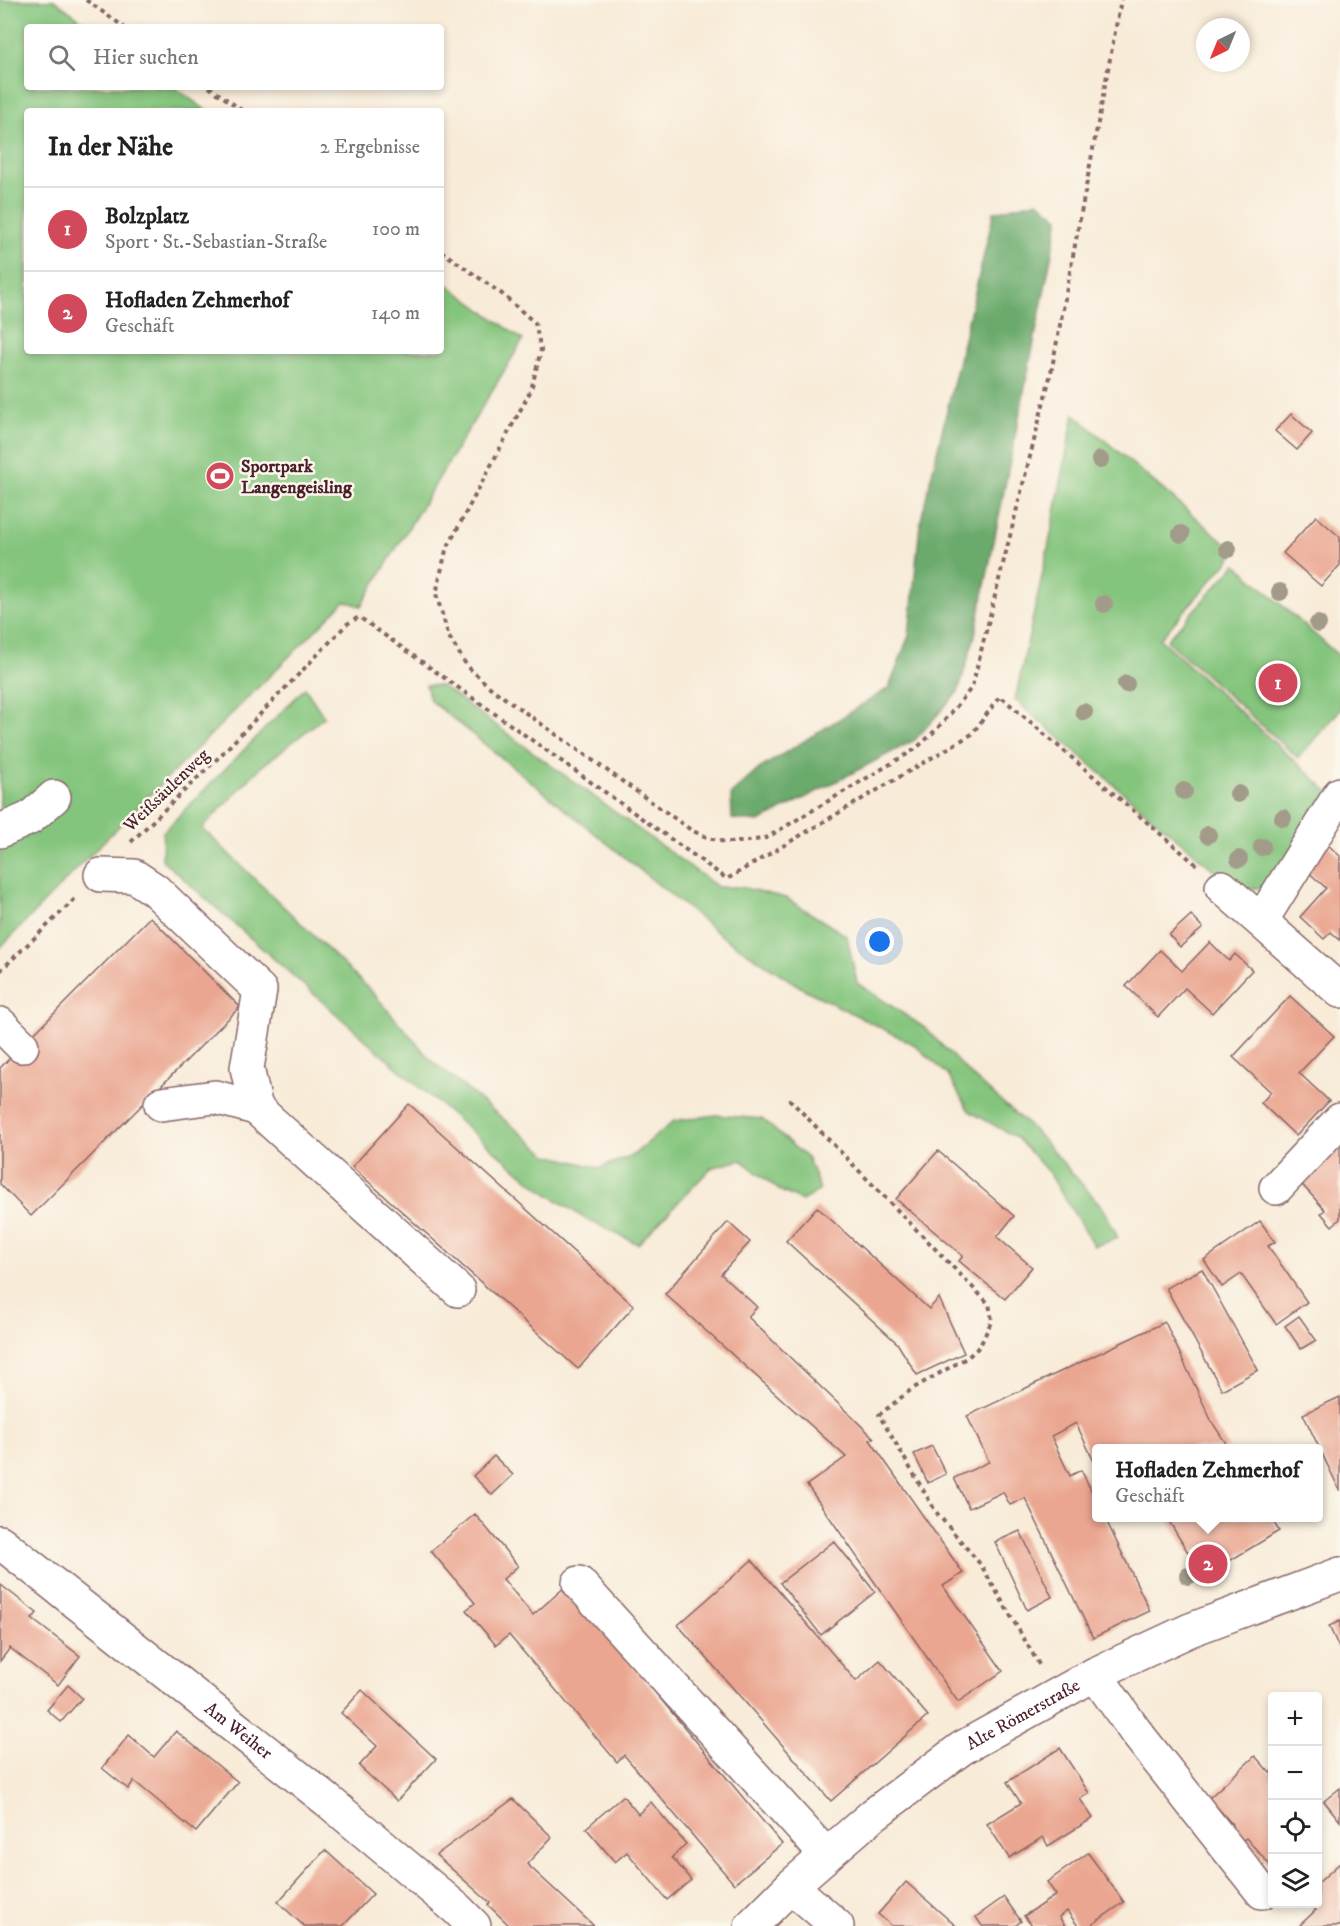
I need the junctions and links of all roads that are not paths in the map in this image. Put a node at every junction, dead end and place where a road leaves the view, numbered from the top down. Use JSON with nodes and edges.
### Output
{"nodes":[{"id":1,"x":1340,"y":794,"type":"edge"},
{"id":2,"x":54,"y":797,"type":"dead end"},
{"id":3,"x":0,"y":831,"type":"edge"},
{"id":4,"x":101,"y":875,"type":"road end"},
{"id":5,"x":1222,"y":887,"type":"road end"},
{"id":6,"x":1261,"y":921,"type":"junction"},
{"id":7,"x":1340,"y":991,"type":"edge"},
{"id":8,"x":161,"y":1104,"type":"dead end"},
{"id":9,"x":256,"y":1108,"type":"junction"},
{"id":10,"x":1340,"y":1120,"type":"edge"},
{"id":11,"x":1276,"y":1188,"type":"dead end"},
{"id":12,"x":458,"y":1290,"type":"dead end"},
{"id":13,"x":0,"y":1542,"type":"edge"},
{"id":14,"x":1340,"y":1574,"type":"edge"},
{"id":15,"x":579,"y":1583,"type":"dead end"},
{"id":16,"x":1095,"y":1674,"type":"junction"},
{"id":17,"x":826,"y":1856,"type":"junction"},
{"id":18,"x":791,"y":1886,"type":"junction"},
{"id":19,"x":1262,"y":1892,"type":"dead end"},
{"id":20,"x":474,"y":1926,"type":"edge"},
{"id":21,"x":751,"y":1926,"type":"edge"},
{"id":22,"x":837,"y":1926,"type":"edge"}],
"edges":[{"from":1,"to":6,"type":"street"},
{"from":2,"to":3,"type":"street"},
{"from":4,"to":9,"type":"street"},
{"from":5,"to":6,"type":"street"},
{"from":6,"to":7,"type":"street"},
{"from":8,"to":9,"type":"street"},
{"from":9,"to":12,"type":"street"},
{"from":10,"to":11,"type":"street"},
{"from":13,"to":20,"type":"street","name":"Am Weiher"},
{"from":14,"to":16,"type":"street","name":"Alte Römerstraße"},
{"from":15,"to":17,"type":"street"},
{"from":16,"to":17,"type":"street","name":"Alte Römerstraße"},
{"from":16,"to":19,"type":"street"},
{"from":17,"to":18,"type":"street","name":"Alte Römerstraße"},
{"from":18,"to":21,"type":"street","name":"Alte Römerstraße"},
{"from":18,"to":22,"type":"street"}]}
